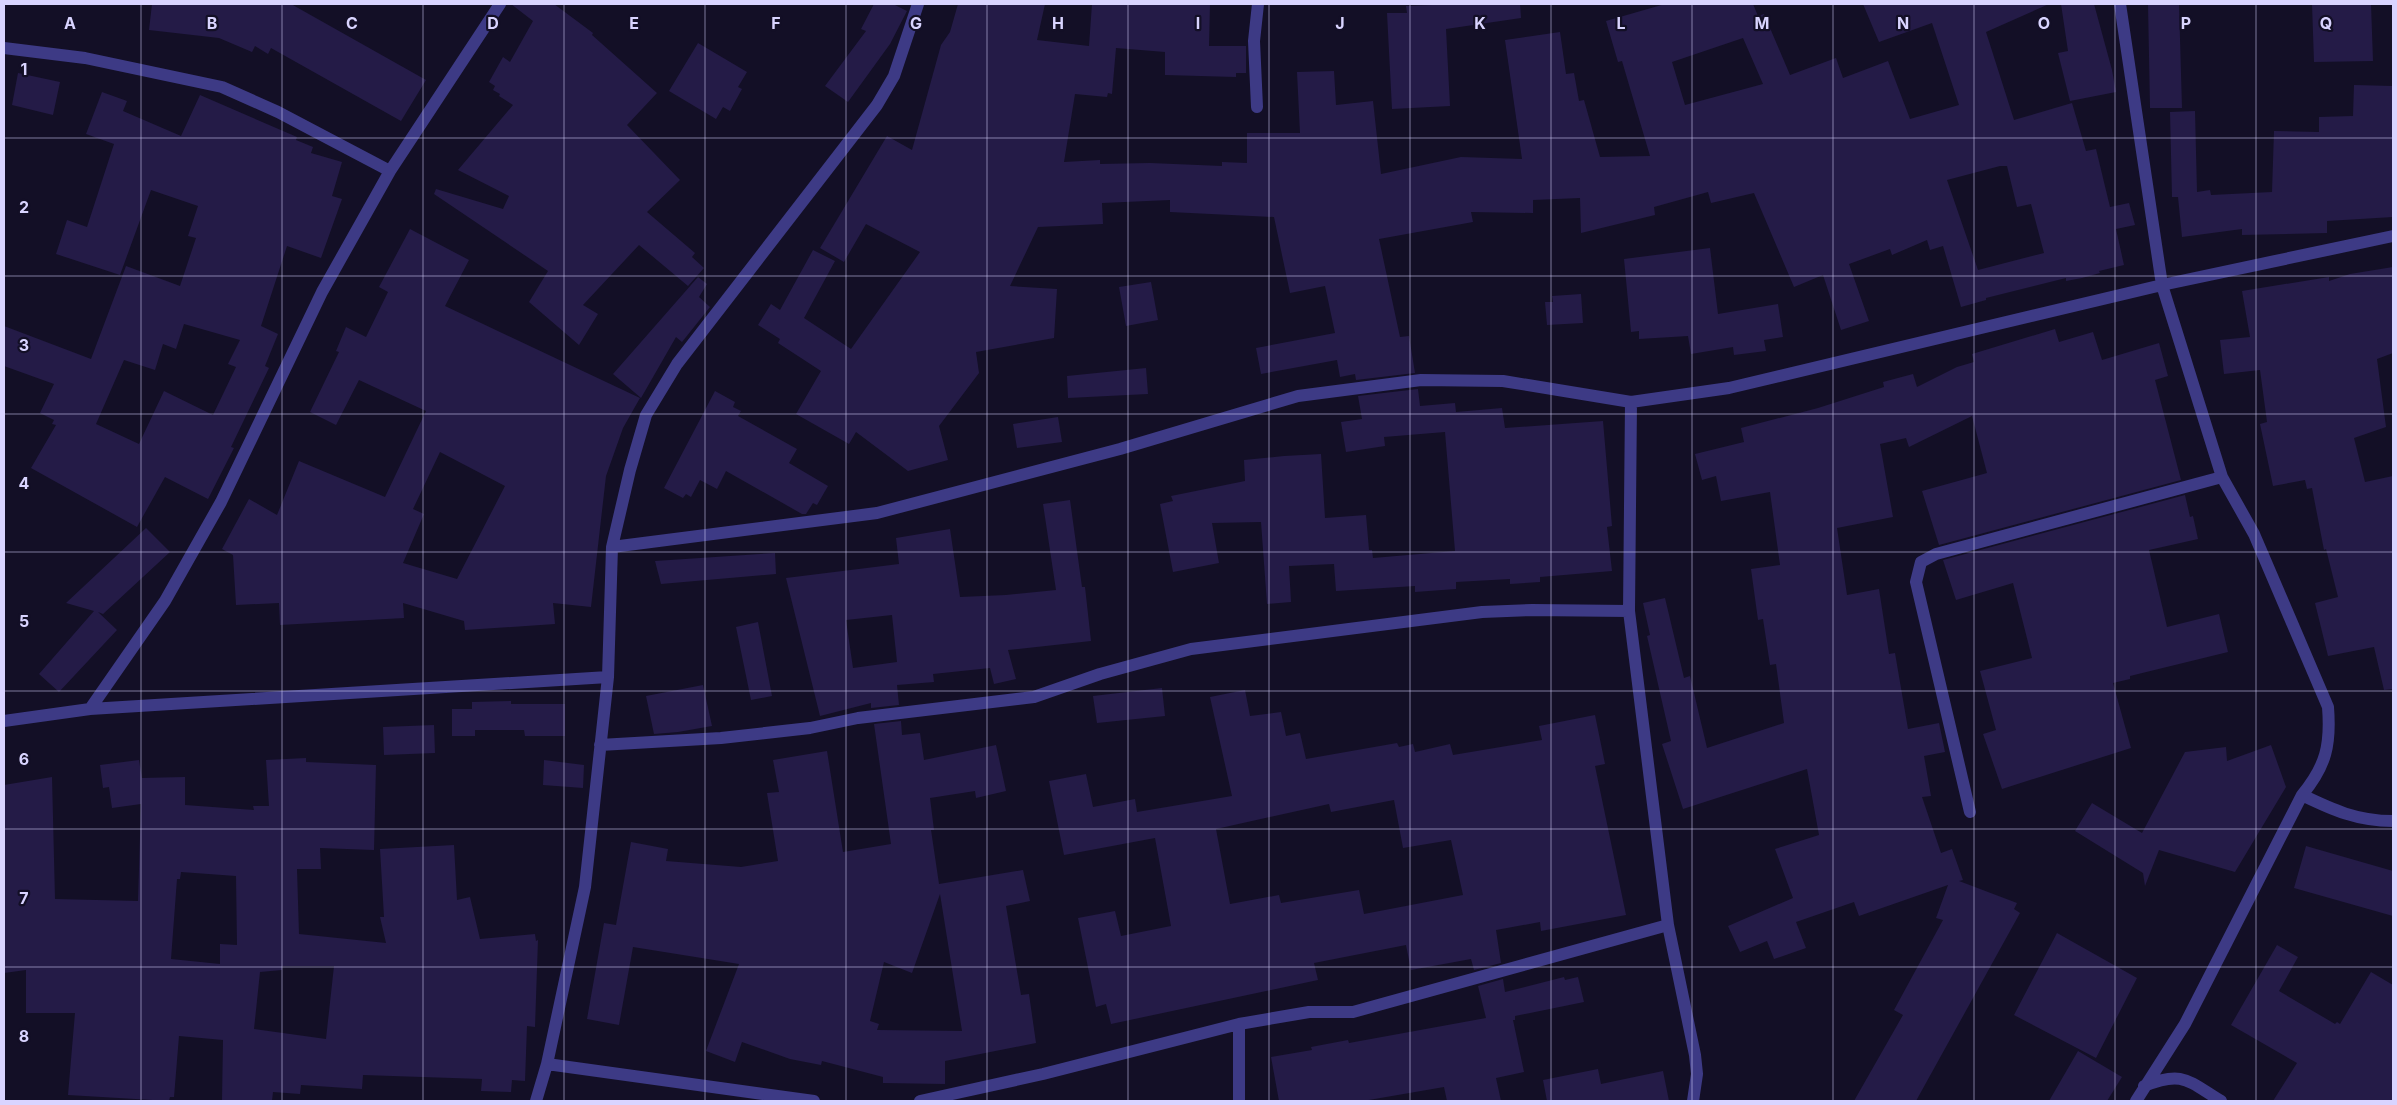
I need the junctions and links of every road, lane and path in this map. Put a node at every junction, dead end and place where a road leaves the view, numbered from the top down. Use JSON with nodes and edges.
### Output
{"nodes":[{"id":1,"x":500,"y":4,"type":"edge"},
{"id":2,"x":918,"y":4,"type":"edge"},
{"id":3,"x":1258,"y":4,"type":"edge"},
{"id":4,"x":2120,"y":4,"type":"edge"},
{"id":5,"x":4,"y":48,"type":"edge"},
{"id":6,"x":1257,"y":107,"type":"dead end"},
{"id":7,"x":390,"y":171,"type":"junction"},
{"id":8,"x":2393,"y":236,"type":"edge"},
{"id":9,"x":2162,"y":285,"type":"junction"},
{"id":10,"x":1631,"y":402,"type":"junction"},
{"id":11,"x":2222,"y":477,"type":"junction"},
{"id":12,"x":612,"y":547,"type":"junction"},
{"id":13,"x":1630,"y":612,"type":"junction"},
{"id":14,"x":608,"y":677,"type":"junction"},
{"id":15,"x":90,"y":709,"type":"junction"},
{"id":16,"x":4,"y":721,"type":"edge"},
{"id":17,"x":600,"y":745,"type":"junction"},
{"id":18,"x":2302,"y":795,"type":"junction"},
{"id":19,"x":1970,"y":812,"type":"dead end"},
{"id":20,"x":2393,"y":821,"type":"edge"},
{"id":21,"x":1668,"y":925,"type":"junction"},
{"id":22,"x":1239,"y":1024,"type":"junction"},
{"id":23,"x":547,"y":1064,"type":"junction"},
{"id":24,"x":2144,"y":1086,"type":"junction"},
{"id":25,"x":536,"y":1101,"type":"edge"},
{"id":26,"x":814,"y":1101,"type":"edge"},
{"id":27,"x":920,"y":1101,"type":"edge"},
{"id":28,"x":1239,"y":1101,"type":"edge"},
{"id":29,"x":1693,"y":1101,"type":"edge"},
{"id":30,"x":2136,"y":1101,"type":"edge"},
{"id":31,"x":2221,"y":1101,"type":"edge"}],
"edges":[{"from":1,"to":7,"type":"street"},
{"from":2,"to":12,"type":"street"},
{"from":3,"to":6,"type":"street"},
{"from":4,"to":9,"type":"street"},
{"from":5,"to":7,"type":"street"},
{"from":7,"to":15,"type":"street"},
{"from":8,"to":9,"type":"street"},
{"from":9,"to":10,"type":"street"},
{"from":9,"to":11,"type":"street"},
{"from":10,"to":12,"type":"street"},
{"from":10,"to":13,"type":"street"},
{"from":11,"to":18,"type":"street"},
{"from":11,"to":19,"type":"street"},
{"from":12,"to":14,"type":"street"},
{"from":13,"to":17,"type":"street"},
{"from":13,"to":21,"type":"street"},
{"from":14,"to":15,"type":"street"},
{"from":14,"to":17,"type":"street"},
{"from":15,"to":16,"type":"street"},
{"from":17,"to":23,"type":"street"},
{"from":18,"to":20,"type":"street"},
{"from":18,"to":24,"type":"street"},
{"from":21,"to":22,"type":"street"},
{"from":21,"to":29,"type":"street"},
{"from":22,"to":27,"type":"street"},
{"from":22,"to":28,"type":"street"},
{"from":23,"to":25,"type":"street"},
{"from":23,"to":26,"type":"street"},
{"from":24,"to":30,"type":"street"},
{"from":24,"to":31,"type":"street"}]}
